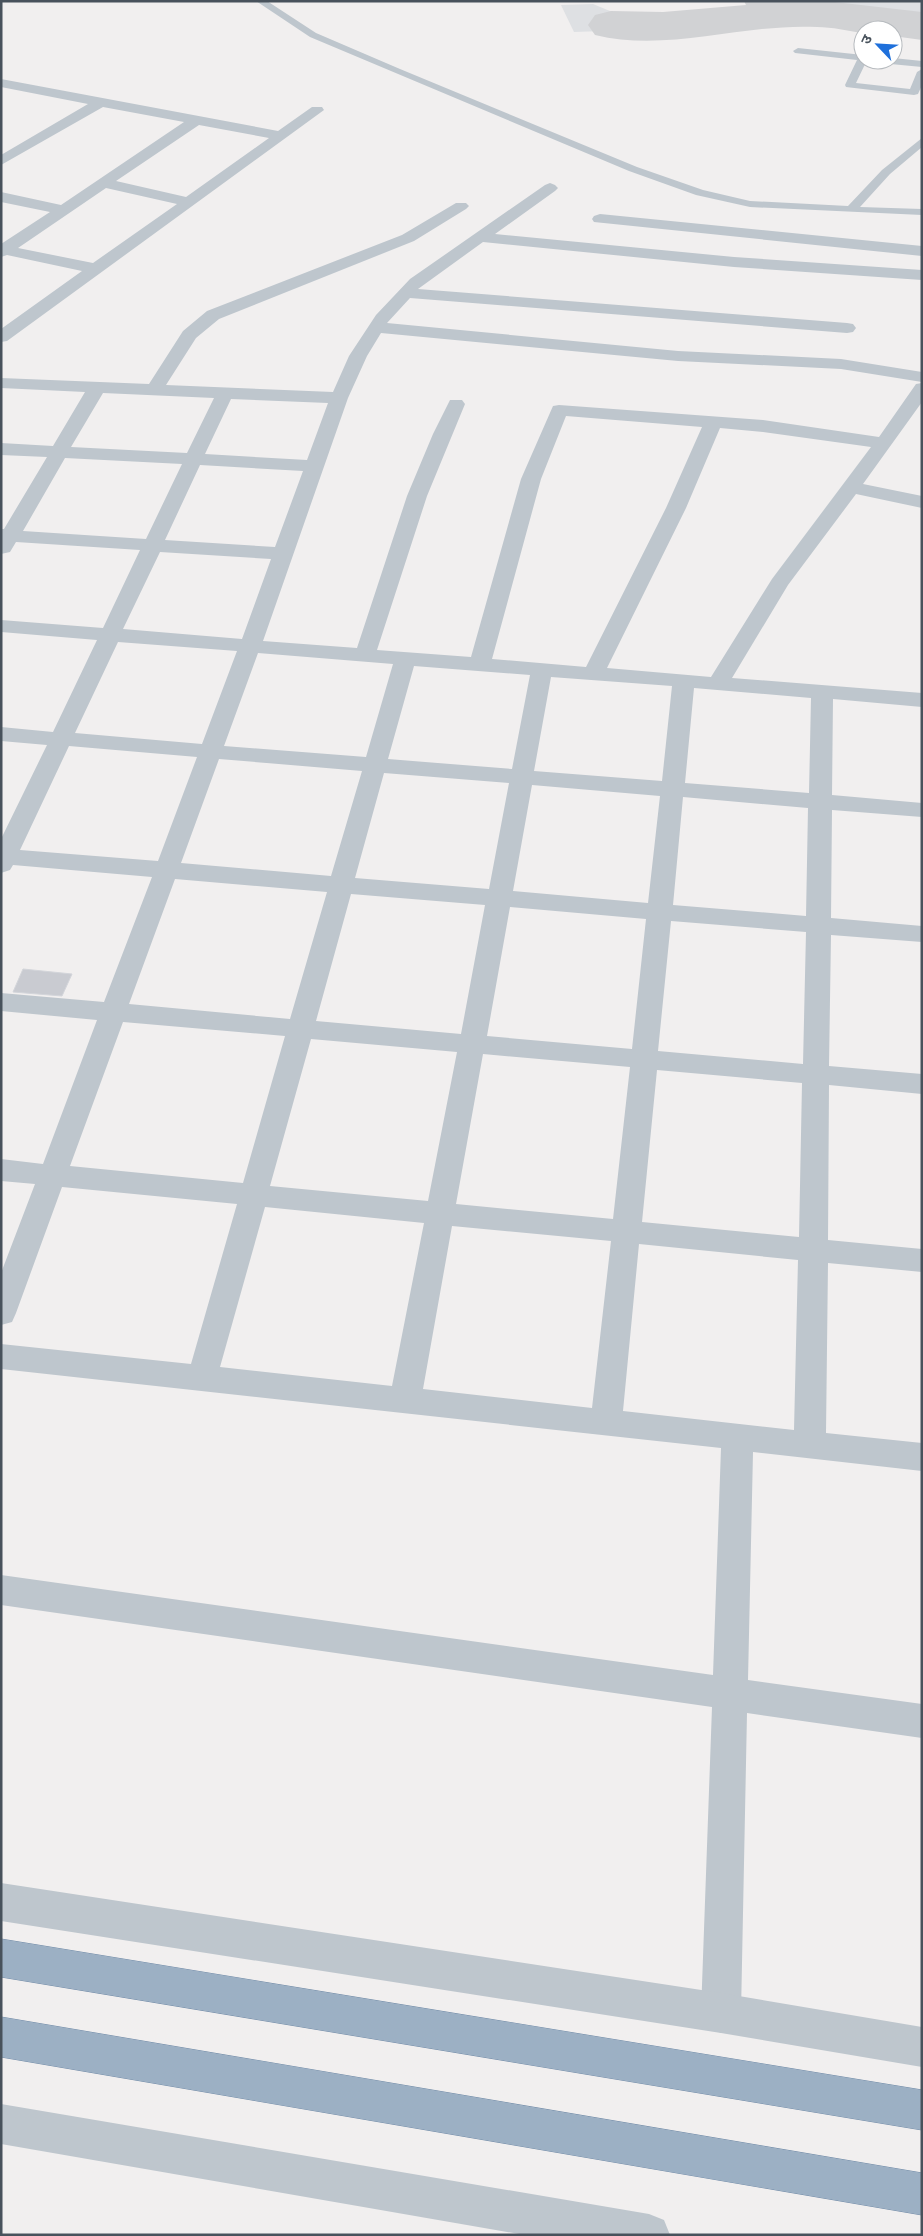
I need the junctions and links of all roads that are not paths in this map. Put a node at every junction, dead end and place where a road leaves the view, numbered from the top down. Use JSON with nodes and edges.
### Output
{"nodes":[{"id":1,"x":260,"y":1,"type":"edge"},
{"id":2,"x":798,"y":51,"type":"dead end"},
{"id":3,"x":853,"y":57,"type":"edge"},
{"id":4,"x":903,"y":62,"type":"edge"},
{"id":5,"x":922,"y":64,"type":"edge"},
{"id":6,"x":857,"y":70,"type":"edge"},
{"id":7,"x":922,"y":72,"type":"edge"},
{"id":8,"x":1,"y":83,"type":"edge"},
{"id":9,"x":101,"y":102,"type":"junction"},
{"id":10,"x":317,"y":110,"type":"dead end"},
{"id":11,"x":197,"y":120,"type":"junction"},
{"id":12,"x":281,"y":136,"type":"junction"},
{"id":13,"x":922,"y":140,"type":"edge"},
{"id":14,"x":1,"y":161,"type":"edge"},
{"id":15,"x":103,"y":183,"type":"junction"},
{"id":16,"x":550,"y":188,"type":"dead end"},
{"id":17,"x":1,"y":197,"type":"edge"},
{"id":18,"x":190,"y":202,"type":"junction"},
{"id":19,"x":461,"y":206,"type":"dead end"},
{"id":20,"x":63,"y":210,"type":"junction"},
{"id":21,"x":851,"y":210,"type":"junction"},
{"id":22,"x":922,"y":212,"type":"edge"},
{"id":23,"x":600,"y":219,"type":"dead end"},
{"id":24,"x":481,"y":237,"type":"junction"},
{"id":25,"x":2,"y":250,"type":"edge"},
{"id":26,"x":922,"y":250,"type":"edge"},
{"id":27,"x":96,"y":269,"type":"junction"},
{"id":28,"x":922,"y":274,"type":"edge"},
{"id":29,"x":406,"y":293,"type":"junction"},
{"id":30,"x":376,"y":327,"type":"junction"},
{"id":31,"x":847,"y":328,"type":"dead end"},
{"id":32,"x":1,"y":336,"type":"edge"},
{"id":33,"x":922,"y":377,"type":"edge"},
{"id":34,"x":1,"y":383,"type":"edge"},
{"id":35,"x":97,"y":387,"type":"junction"},
{"id":36,"x":922,"y":388,"type":"edge"},
{"id":37,"x":155,"y":390,"type":"junction"},
{"id":38,"x":225,"y":393,"type":"junction"},
{"id":39,"x":340,"y":398,"type":"junction"},
{"id":40,"x":456,"y":404,"type":"dead end"},
{"id":41,"x":713,"y":422,"type":"junction"},
{"id":42,"x":884,"y":443,"type":"junction"},
{"id":43,"x":1,"y":449,"type":"edge"},
{"id":44,"x":59,"y":452,"type":"junction"},
{"id":45,"x":193,"y":460,"type":"junction"},
{"id":46,"x":315,"y":466,"type":"junction"},
{"id":47,"x":851,"y":487,"type":"junction"},
{"id":48,"x":922,"y":502,"type":"edge"},
{"id":49,"x":4,"y":541,"type":"edge"},
{"id":50,"x":153,"y":545,"type":"junction"},
{"id":51,"x":283,"y":554,"type":"junction"},
{"id":52,"x":1,"y":626,"type":"edge"},
{"id":53,"x":110,"y":634,"type":"junction"},
{"id":54,"x":250,"y":646,"type":"junction"},
{"id":55,"x":365,"y":655,"type":"junction"},
{"id":56,"x":405,"y":658,"type":"junction"},
{"id":57,"x":480,"y":664,"type":"junction"},
{"id":58,"x":542,"y":669,"type":"junction"},
{"id":59,"x":594,"y":673,"type":"junction"},
{"id":60,"x":684,"y":680,"type":"junction"},
{"id":61,"x":718,"y":683,"type":"junction"},
{"id":62,"x":822,"y":692,"type":"junction"},
{"id":63,"x":922,"y":700,"type":"edge"},
{"id":64,"x":1,"y":734,"type":"edge"},
{"id":65,"x":60,"y":739,"type":"junction"},
{"id":66,"x":211,"y":751,"type":"junction"},
{"id":67,"x":375,"y":765,"type":"junction"},
{"id":68,"x":522,"y":777,"type":"junction"},
{"id":69,"x":672,"y":789,"type":"junction"},
{"id":70,"x":820,"y":801,"type":"junction"},
{"id":71,"x":922,"y":810,"type":"edge"},
{"id":72,"x":3,"y":859,"type":"edge"},
{"id":73,"x":167,"y":870,"type":"junction"},
{"id":74,"x":342,"y":884,"type":"junction"},
{"id":75,"x":500,"y":898,"type":"junction"},
{"id":76,"x":660,"y":911,"type":"junction"},
{"id":77,"x":818,"y":925,"type":"junction"},
{"id":78,"x":922,"y":934,"type":"edge"},
{"id":79,"x":1,"y":1002,"type":"edge"},
{"id":80,"x":114,"y":1012,"type":"junction"},
{"id":81,"x":301,"y":1029,"type":"junction"},
{"id":82,"x":472,"y":1044,"type":"junction"},
{"id":83,"x":644,"y":1059,"type":"junction"},
{"id":84,"x":816,"y":1075,"type":"junction"},
{"id":85,"x":922,"y":1084,"type":"edge"},
{"id":86,"x":1,"y":1170,"type":"edge"},
{"id":87,"x":53,"y":1175,"type":"junction"},
{"id":88,"x":254,"y":1195,"type":"junction"},
{"id":89,"x":440,"y":1213,"type":"junction"},
{"id":90,"x":626,"y":1231,"type":"junction"},
{"id":91,"x":813,"y":1250,"type":"junction"},
{"id":92,"x":922,"y":1261,"type":"edge"},
{"id":93,"x":1,"y":1313,"type":"edge"},
{"id":94,"x":1,"y":1356,"type":"edge"},
{"id":95,"x":202,"y":1378,"type":"junction"},
{"id":96,"x":405,"y":1401,"type":"junction"},
{"id":97,"x":606,"y":1423,"type":"junction"},
{"id":98,"x":737,"y":1438,"type":"junction"},
{"id":99,"x":810,"y":1445,"type":"junction"},
{"id":100,"x":922,"y":1457,"type":"edge"},
{"id":101,"x":1,"y":1590,"type":"edge"},
{"id":102,"x":730,"y":1694,"type":"junction"},
{"id":103,"x":922,"y":1721,"type":"edge"},
{"id":104,"x":1,"y":1902,"type":"edge"},
{"id":105,"x":1,"y":1958,"type":"edge"},
{"id":106,"x":721,"y":2013,"type":"junction"},
{"id":107,"x":1,"y":2038,"type":"edge"},
{"id":108,"x":922,"y":2047,"type":"edge"},
{"id":109,"x":922,"y":2110,"type":"edge"},
{"id":110,"x":1,"y":2124,"type":"edge"},
{"id":111,"x":922,"y":2194,"type":"edge"},
{"id":112,"x":648,"y":2235,"type":"edge"}],
"edges":[{"from":1,"to":21,"type":"lane"},
{"from":2,"to":3,"type":"lane"},
{"from":4,"to":5,"type":"lane"},
{"from":6,"to":7,"type":"lane"},
{"from":8,"to":9,"type":"street"},
{"from":9,"to":11,"type":"street"},
{"from":9,"to":14,"type":"street"},
{"from":10,"to":12,"type":"street"},
{"from":11,"to":12,"type":"street"},
{"from":11,"to":15,"type":"street"},
{"from":12,"to":18,"type":"street"},
{"from":13,"to":21,"type":"lane"},
{"from":15,"to":18,"type":"street"},
{"from":15,"to":20,"type":"street"},
{"from":16,"to":24,"type":"street"},
{"from":17,"to":20,"type":"street"},
{"from":18,"to":27,"type":"street"},
{"from":19,"to":37,"type":"street"},
{"from":20,"to":25,"type":"street"},
{"from":21,"to":22,"type":"lane"},
{"from":23,"to":26,"type":"street"},
{"from":24,"to":28,"type":"street"},
{"from":24,"to":29,"type":"street"},
{"from":25,"to":27,"type":"street"},
{"from":27,"to":32,"type":"street"},
{"from":29,"to":30,"type":"street"},
{"from":29,"to":31,"type":"street"},
{"from":30,"to":33,"type":"street"},
{"from":30,"to":39,"type":"street"},
{"from":34,"to":35,"type":"street"},
{"from":35,"to":37,"type":"street"},
{"from":35,"to":44,"type":"street"},
{"from":36,"to":42,"type":"street"},
{"from":37,"to":38,"type":"street"},
{"from":38,"to":39,"type":"street"},
{"from":38,"to":45,"type":"street"},
{"from":39,"to":46,"type":"street"},
{"from":40,"to":55,"type":"street"},
{"from":41,"to":42,"type":"street"},
{"from":41,"to":57,"type":"street"},
{"from":41,"to":59,"type":"street"},
{"from":42,"to":47,"type":"street"},
{"from":43,"to":44,"type":"street"},
{"from":44,"to":45,"type":"street"},
{"from":44,"to":49,"type":"street"},
{"from":45,"to":46,"type":"street"},
{"from":45,"to":50,"type":"street"},
{"from":46,"to":51,"type":"street"},
{"from":47,"to":48,"type":"street"},
{"from":47,"to":61,"type":"street"},
{"from":49,"to":50,"type":"street"},
{"from":50,"to":51,"type":"street"},
{"from":50,"to":53,"type":"street"},
{"from":51,"to":54,"type":"street"},
{"from":52,"to":53,"type":"street"},
{"from":53,"to":54,"type":"street"},
{"from":53,"to":65,"type":"street"},
{"from":54,"to":55,"type":"street"},
{"from":54,"to":66,"type":"street"},
{"from":55,"to":56,"type":"street"},
{"from":56,"to":57,"type":"street"},
{"from":56,"to":67,"type":"street"},
{"from":57,"to":58,"type":"street"},
{"from":58,"to":59,"type":"street"},
{"from":58,"to":68,"type":"street"},
{"from":59,"to":60,"type":"street"},
{"from":60,"to":61,"type":"street"},
{"from":60,"to":69,"type":"street"},
{"from":61,"to":62,"type":"street"},
{"from":62,"to":63,"type":"street"},
{"from":62,"to":70,"type":"street"},
{"from":64,"to":65,"type":"street"},
{"from":65,"to":66,"type":"street"},
{"from":65,"to":72,"type":"street"},
{"from":66,"to":67,"type":"street"},
{"from":66,"to":73,"type":"street"},
{"from":67,"to":68,"type":"street"},
{"from":67,"to":74,"type":"street"},
{"from":68,"to":69,"type":"street"},
{"from":68,"to":75,"type":"street"},
{"from":69,"to":70,"type":"street"},
{"from":69,"to":76,"type":"street"},
{"from":70,"to":71,"type":"street"},
{"from":70,"to":77,"type":"street"},
{"from":72,"to":73,"type":"street"},
{"from":73,"to":74,"type":"street"},
{"from":73,"to":80,"type":"street"},
{"from":74,"to":75,"type":"street"},
{"from":74,"to":81,"type":"street"},
{"from":75,"to":76,"type":"street"},
{"from":75,"to":82,"type":"street"},
{"from":76,"to":77,"type":"street"},
{"from":76,"to":83,"type":"street"},
{"from":77,"to":78,"type":"street"},
{"from":77,"to":84,"type":"street"},
{"from":79,"to":80,"type":"street"},
{"from":80,"to":81,"type":"street"},
{"from":80,"to":87,"type":"street"},
{"from":81,"to":82,"type":"street"},
{"from":81,"to":88,"type":"street"},
{"from":82,"to":83,"type":"street"},
{"from":82,"to":89,"type":"street"},
{"from":83,"to":84,"type":"street"},
{"from":83,"to":90,"type":"street"},
{"from":84,"to":85,"type":"street"},
{"from":84,"to":91,"type":"street"},
{"from":86,"to":87,"type":"street"},
{"from":87,"to":88,"type":"street"},
{"from":87,"to":93,"type":"street"},
{"from":88,"to":89,"type":"street"},
{"from":88,"to":95,"type":"street"},
{"from":89,"to":90,"type":"street"},
{"from":89,"to":96,"type":"street"},
{"from":90,"to":91,"type":"street"},
{"from":90,"to":97,"type":"street"},
{"from":91,"to":92,"type":"street"},
{"from":91,"to":99,"type":"street"},
{"from":94,"to":95,"type":"street"},
{"from":95,"to":96,"type":"street"},
{"from":96,"to":97,"type":"street"},
{"from":97,"to":98,"type":"street"},
{"from":98,"to":99,"type":"street"},
{"from":98,"to":102,"type":"street"},
{"from":99,"to":100,"type":"street"},
{"from":101,"to":102,"type":"street"},
{"from":102,"to":103,"type":"street"},
{"from":102,"to":106,"type":"street"},
{"from":104,"to":106,"type":"street"},
{"from":105,"to":109,"type":"highway"},
{"from":106,"to":108,"type":"street"},
{"from":107,"to":111,"type":"highway"},
{"from":110,"to":112,"type":"street"}]}
